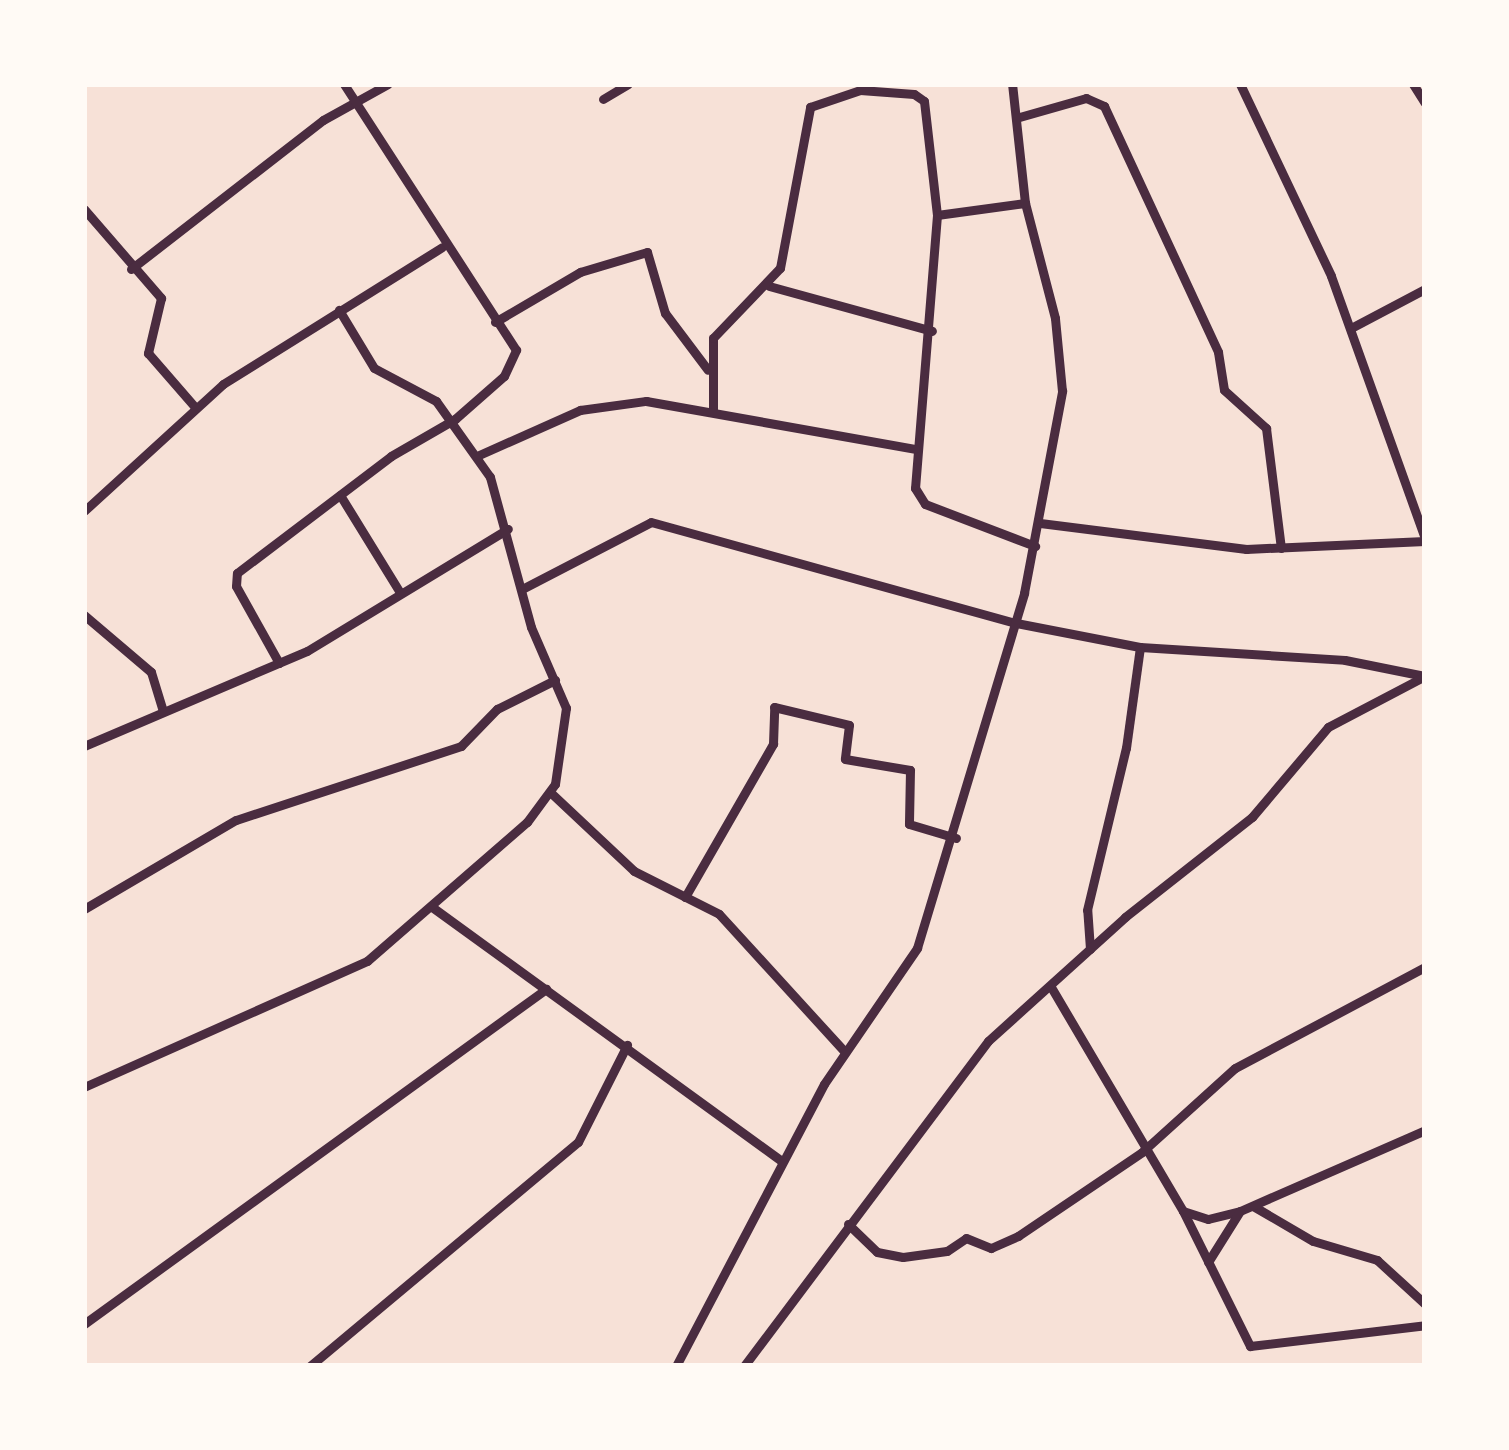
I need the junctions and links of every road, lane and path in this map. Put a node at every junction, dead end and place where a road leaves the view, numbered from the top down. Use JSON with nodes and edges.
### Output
{"nodes":[{"id":1,"x":344,"y":84,"type":"edge"},
{"id":2,"x":388,"y":84,"type":"edge"},
{"id":3,"x":628,"y":84,"type":"edge"},
{"id":4,"x":1012,"y":84,"type":"edge"},
{"id":5,"x":1240,"y":84,"type":"edge"},
{"id":6,"x":1413,"y":84,"type":"edge"},
{"id":7,"x":603,"y":99,"type":"dead end"},
{"id":8,"x":358,"y":102,"type":"junction"},
{"id":9,"x":1425,"y":103,"type":"edge"},
{"id":10,"x":1016,"y":118,"type":"junction"},
{"id":11,"x":1024,"y":203,"type":"junction"},
{"id":12,"x":84,"y":209,"type":"edge"},
{"id":13,"x":937,"y":215,"type":"junction"},
{"id":14,"x":442,"y":247,"type":"junction"},
{"id":15,"x":131,"y":269,"type":"junction"},
{"id":16,"x":769,"y":286,"type":"junction"},
{"id":17,"x":1425,"y":289,"type":"edge"},
{"id":18,"x":339,"y":310,"type":"junction"},
{"id":19,"x":494,"y":322,"type":"junction"},
{"id":20,"x":1351,"y":328,"type":"junction"},
{"id":21,"x":932,"y":332,"type":"junction"},
{"id":22,"x":708,"y":371,"type":"junction"},
{"id":23,"x":194,"y":406,"type":"junction"},
{"id":24,"x":713,"y":411,"type":"junction"},
{"id":25,"x":455,"y":419,"type":"junction"},
{"id":26,"x":915,"y":449,"type":"junction"},
{"id":27,"x":479,"y":455,"type":"junction"},
{"id":28,"x":340,"y":495,"type":"junction"},
{"id":29,"x":84,"y":511,"type":"edge"},
{"id":30,"x":1040,"y":523,"type":"junction"},
{"id":31,"x":508,"y":529,"type":"junction"},
{"id":32,"x":1425,"y":540,"type":"edge"},
{"id":33,"x":1035,"y":546,"type":"junction"},
{"id":34,"x":1281,"y":548,"type":"junction"},
{"id":35,"x":522,"y":589,"type":"junction"},
{"id":36,"x":399,"y":591,"type":"junction"},
{"id":37,"x":84,"y":615,"type":"edge"},
{"id":38,"x":1016,"y":623,"type":"junction"},
{"id":39,"x":1140,"y":647,"type":"junction"},
{"id":40,"x":279,"y":663,"type":"junction"},
{"id":41,"x":1424,"y":676,"type":"edge"},
{"id":42,"x":555,"y":680,"type":"junction"},
{"id":43,"x":162,"y":708,"type":"junction"},
{"id":44,"x":84,"y":746,"type":"edge"},
{"id":45,"x":550,"y":792,"type":"junction"},
{"id":46,"x":956,"y":838,"type":"junction"},
{"id":47,"x":685,"y":897,"type":"junction"},
{"id":48,"x":432,"y":907,"type":"junction"},
{"id":49,"x":84,"y":909,"type":"edge"},
{"id":50,"x":1090,"y":950,"type":"junction"},
{"id":51,"x":1425,"y":967,"type":"edge"},
{"id":52,"x":1051,"y":987,"type":"junction"},
{"id":53,"x":546,"y":989,"type":"junction"},
{"id":54,"x":627,"y":1045,"type":"junction"},
{"id":55,"x":844,"y":1052,"type":"junction"},
{"id":56,"x":84,"y":1087,"type":"edge"},
{"id":57,"x":1425,"y":1130,"type":"edge"},
{"id":58,"x":1142,"y":1151,"type":"junction"},
{"id":59,"x":780,"y":1160,"type":"junction"},
{"id":60,"x":1253,"y":1206,"type":"junction"},
{"id":61,"x":1183,"y":1211,"type":"junction"},
{"id":62,"x":1240,"y":1211,"type":"junction"},
{"id":63,"x":848,"y":1224,"type":"junction"},
{"id":64,"x":1208,"y":1262,"type":"junction"},
{"id":65,"x":1425,"y":1304,"type":"edge"},
{"id":66,"x":84,"y":1324,"type":"edge"},
{"id":67,"x":1425,"y":1324,"type":"edge"},
{"id":68,"x":310,"y":1366,"type":"edge"},
{"id":69,"x":676,"y":1366,"type":"edge"},
{"id":70,"x":744,"y":1366,"type":"edge"}],
"edges":[{"from":1,"to":8,"type":"street"},
{"from":2,"to":8,"type":"street"},
{"from":3,"to":7,"type":"street"},
{"from":4,"to":10,"type":"street"},
{"from":5,"to":20,"type":"street"},
{"from":6,"to":9,"type":"street"},
{"from":8,"to":14,"type":"street"},
{"from":8,"to":15,"type":"street"},
{"from":10,"to":11,"type":"street"},
{"from":10,"to":34,"type":"street"},
{"from":11,"to":13,"type":"street"},
{"from":11,"to":30,"type":"street"},
{"from":12,"to":15,"type":"street"},
{"from":13,"to":16,"type":"street"},
{"from":13,"to":21,"type":"street"},
{"from":14,"to":18,"type":"street"},
{"from":14,"to":19,"type":"street"},
{"from":15,"to":23,"type":"street"},
{"from":16,"to":21,"type":"street"},
{"from":16,"to":22,"type":"street"},
{"from":17,"to":20,"type":"street"},
{"from":18,"to":23,"type":"street"},
{"from":18,"to":25,"type":"street"},
{"from":19,"to":22,"type":"street"},
{"from":19,"to":25,"type":"street"},
{"from":20,"to":32,"type":"street"},
{"from":21,"to":26,"type":"street"},
{"from":22,"to":24,"type":"street"},
{"from":23,"to":29,"type":"street"},
{"from":24,"to":26,"type":"street"},
{"from":24,"to":27,"type":"street"},
{"from":25,"to":27,"type":"street"},
{"from":25,"to":28,"type":"street"},
{"from":26,"to":33,"type":"street"},
{"from":27,"to":31,"type":"street"},
{"from":28,"to":36,"type":"street"},
{"from":28,"to":40,"type":"street"},
{"from":30,"to":33,"type":"street"},
{"from":30,"to":34,"type":"street"},
{"from":31,"to":35,"type":"street"},
{"from":31,"to":36,"type":"street"},
{"from":32,"to":34,"type":"street"},
{"from":33,"to":38,"type":"street"},
{"from":35,"to":38,"type":"street"},
{"from":35,"to":42,"type":"street"},
{"from":36,"to":40,"type":"street"},
{"from":37,"to":43,"type":"street"},
{"from":38,"to":39,"type":"street"},
{"from":38,"to":46,"type":"street"},
{"from":39,"to":41,"type":"street"},
{"from":39,"to":50,"type":"street"},
{"from":40,"to":43,"type":"street"},
{"from":41,"to":50,"type":"street"},
{"from":42,"to":45,"type":"street"},
{"from":42,"to":49,"type":"street"},
{"from":43,"to":44,"type":"street"},
{"from":45,"to":47,"type":"street"},
{"from":45,"to":48,"type":"street"},
{"from":46,"to":47,"type":"street"},
{"from":46,"to":55,"type":"street"},
{"from":47,"to":55,"type":"street"},
{"from":48,"to":53,"type":"street"},
{"from":48,"to":56,"type":"street"},
{"from":50,"to":52,"type":"street"},
{"from":51,"to":58,"type":"street"},
{"from":52,"to":58,"type":"street"},
{"from":52,"to":63,"type":"street"},
{"from":53,"to":54,"type":"street"},
{"from":53,"to":66,"type":"street"},
{"from":54,"to":59,"type":"street"},
{"from":54,"to":68,"type":"street"},
{"from":55,"to":59,"type":"street"},
{"from":57,"to":60,"type":"street"},
{"from":58,"to":61,"type":"street"},
{"from":58,"to":63,"type":"street"},
{"from":59,"to":69,"type":"street"},
{"from":60,"to":62,"type":"street"},
{"from":60,"to":65,"type":"street"},
{"from":61,"to":62,"type":"street"},
{"from":61,"to":64,"type":"street"},
{"from":62,"to":64,"type":"street"},
{"from":63,"to":70,"type":"street"},
{"from":64,"to":67,"type":"street"}]}
